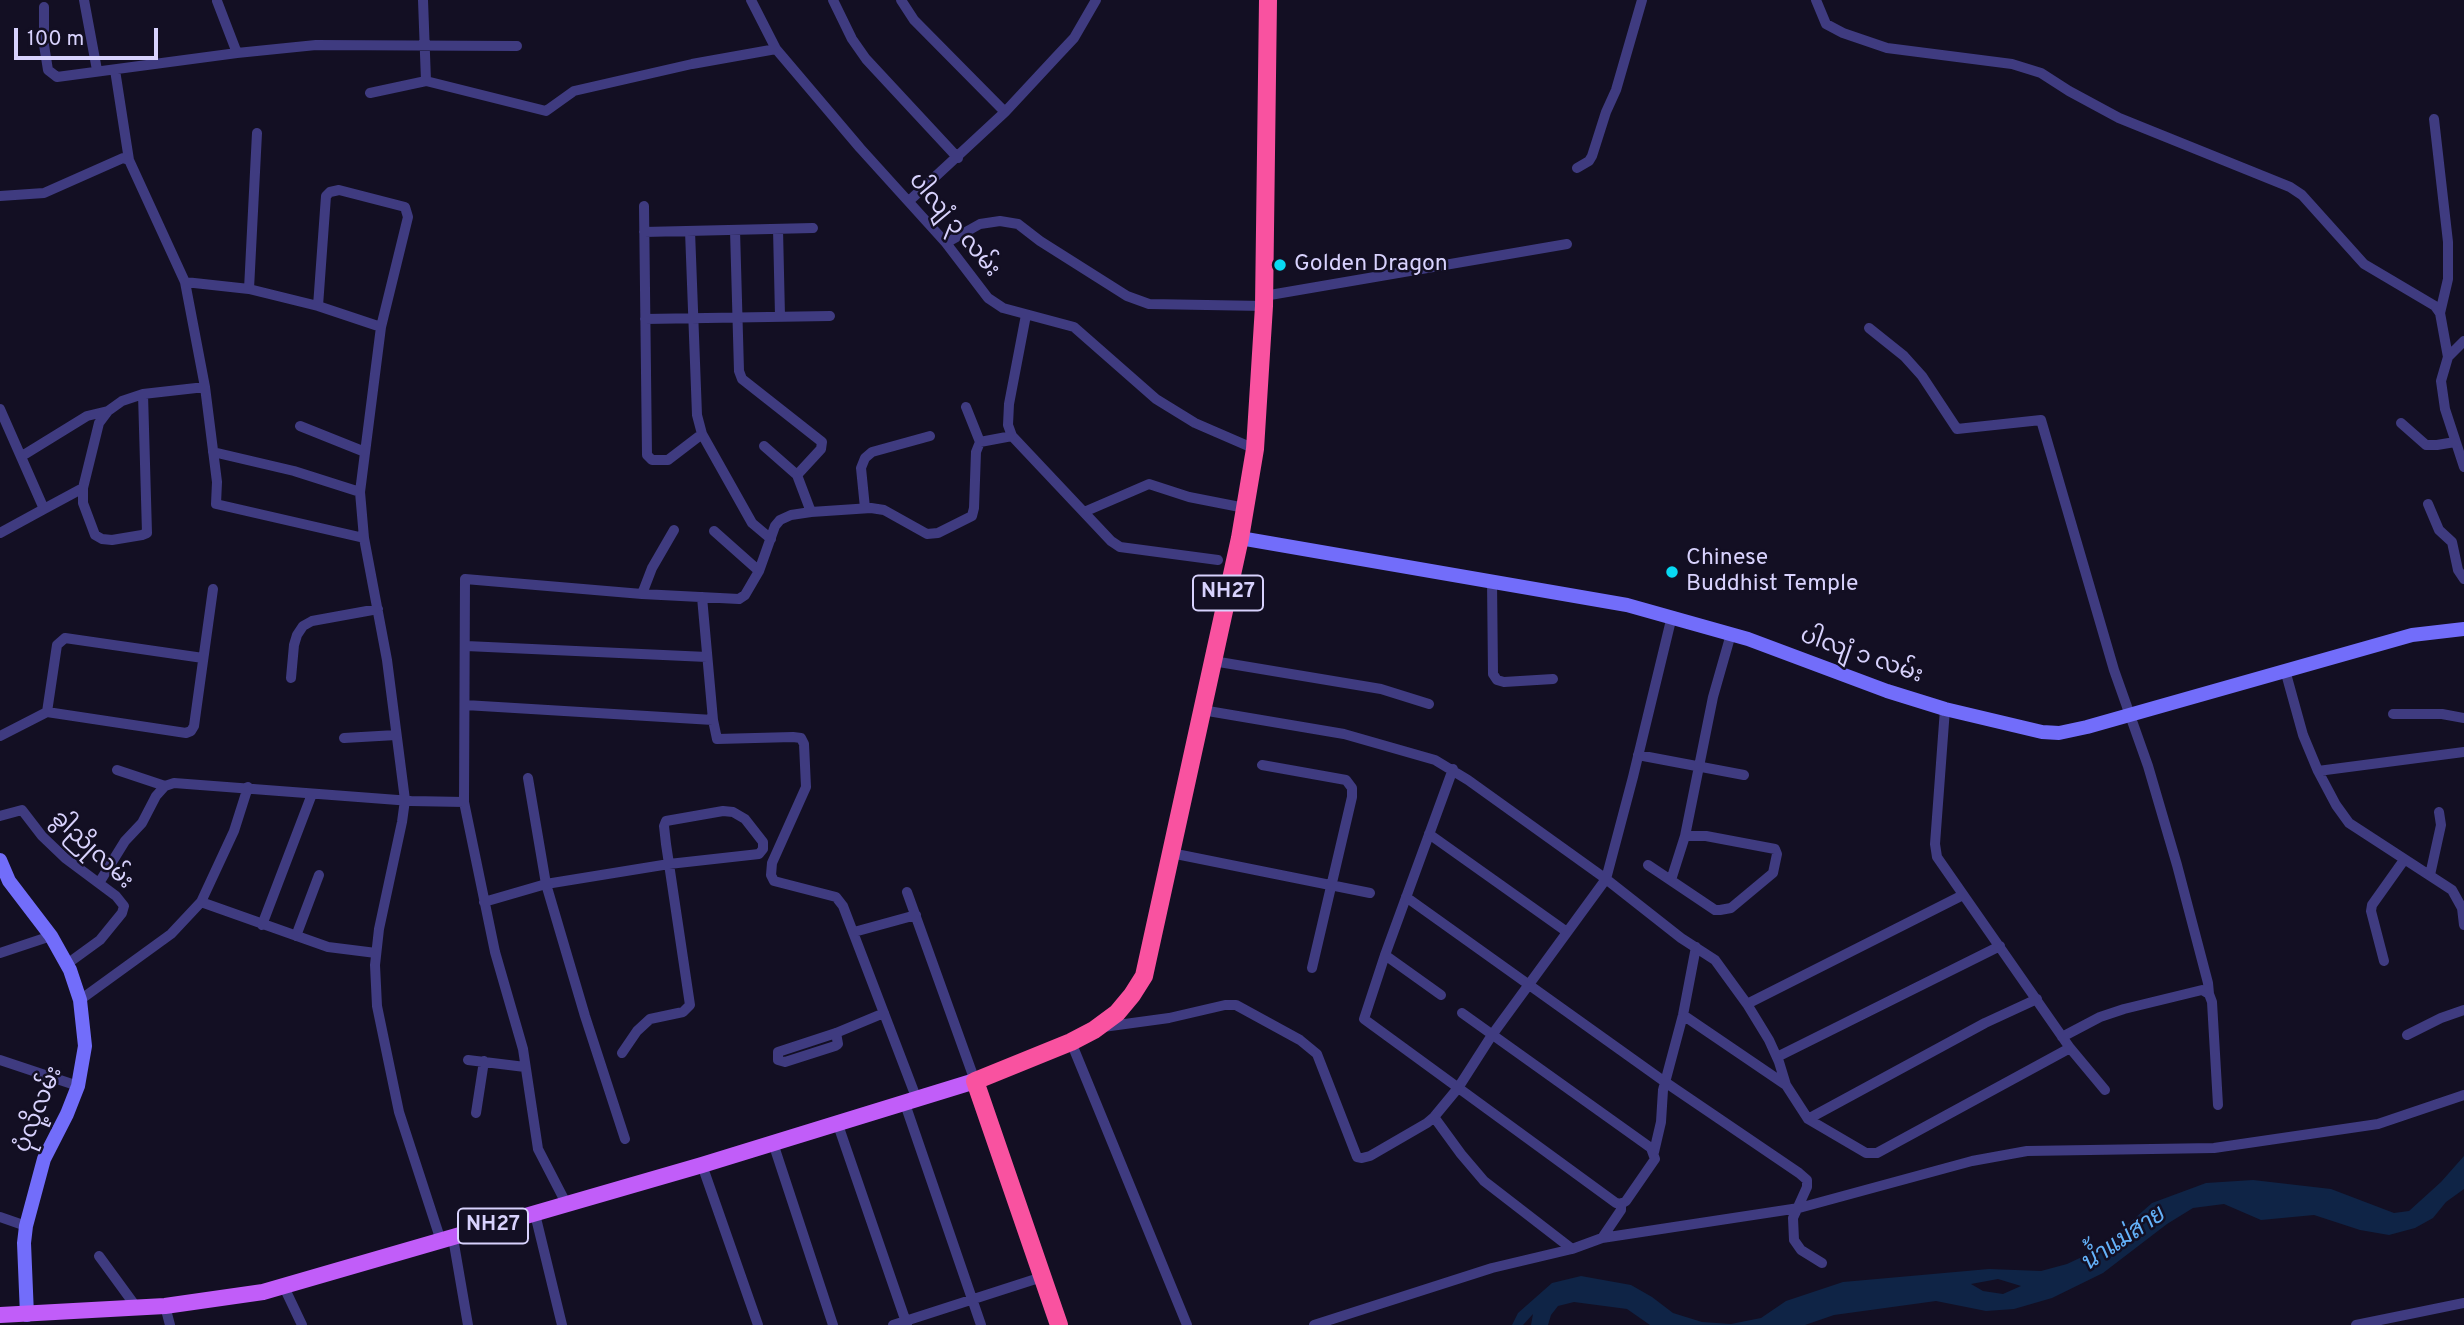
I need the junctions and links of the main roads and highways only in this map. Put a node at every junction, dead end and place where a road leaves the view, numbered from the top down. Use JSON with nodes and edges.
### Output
{"nodes":[{"id":1,"x":1268,"y":0,"type":"edge"},
{"id":2,"x":975,"y":1080,"type":"junction"},
{"id":3,"x":0,"y":1315,"type":"edge"},
{"id":4,"x":27,"y":1320,"type":"edge"},
{"id":5,"x":1059,"y":1325,"type":"edge"}],
"edges":[{"from":1,"to":2,"type":"highway","number":"NH27"},
{"from":2,"to":4,"type":"main road","number":"NH27"},
{"from":2,"to":5,"type":"highway"},
{"from":3,"to":4,"type":"main road","number":"NH27"}]}
